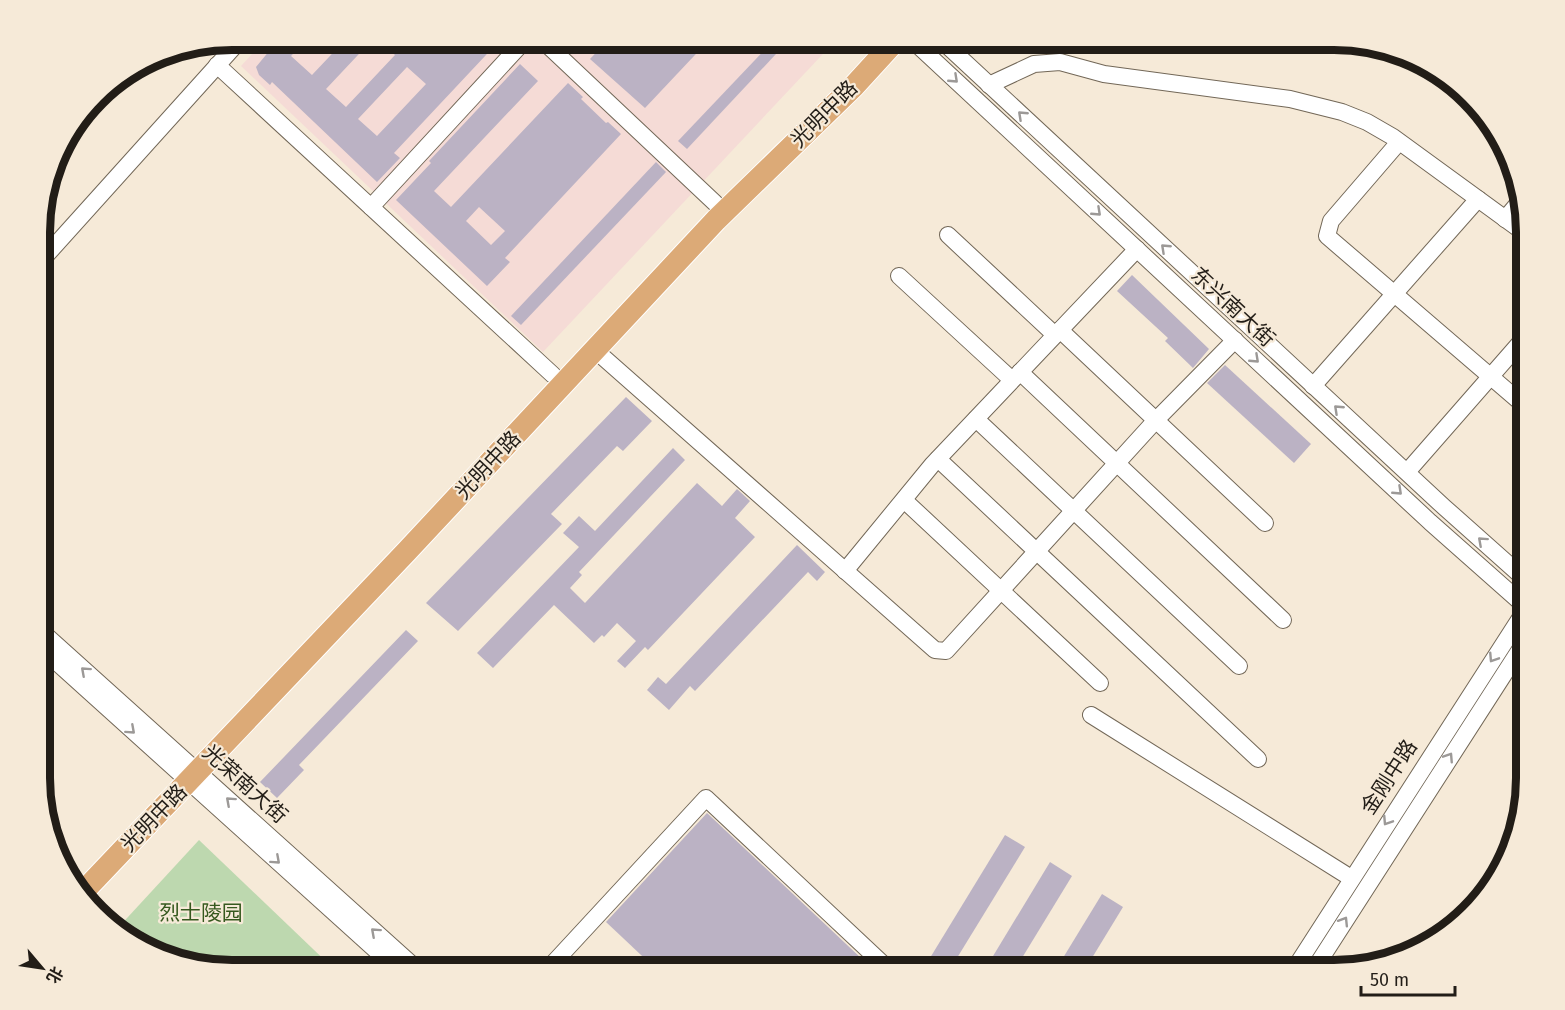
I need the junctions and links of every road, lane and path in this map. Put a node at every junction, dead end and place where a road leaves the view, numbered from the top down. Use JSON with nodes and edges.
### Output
{"nodes":[{"id":1,"x":231,"y":50,"type":"edge"},
{"id":2,"x":516,"y":50,"type":"edge"},
{"id":3,"x":553,"y":50,"type":"edge"},
{"id":4,"x":880,"y":50,"type":"edge"},
{"id":5,"x":885,"y":50,"type":"edge"},
{"id":6,"x":923,"y":50,"type":"edge"},
{"id":7,"x":952,"y":50,"type":"edge"},
{"id":8,"x":217,"y":66,"type":"junction"},
{"id":9,"x":989,"y":85,"type":"junction"},
{"id":10,"x":1399,"y":142,"type":"junction"},
{"id":11,"x":1478,"y":199,"type":"junction"},
{"id":12,"x":715,"y":203,"type":"junction"},
{"id":13,"x":370,"y":207,"type":"junction"},
{"id":14,"x":1514,"y":209,"type":"edge"},
{"id":15,"x":1505,"y":219,"type":"junction"},
{"id":16,"x":1515,"y":226,"type":"edge"},
{"id":17,"x":948,"y":235,"type":"dead end"},
{"id":18,"x":1137,"y":249,"type":"junction"},
{"id":19,"x":50,"y":251,"type":"edge"},
{"id":20,"x":899,"y":276,"type":"dead end"},
{"id":21,"x":1394,"y":294,"type":"junction"},
{"id":22,"x":1058,"y":332,"type":"junction"},
{"id":23,"x":1235,"y":340,"type":"junction"},
{"id":24,"x":1515,"y":348,"type":"edge"},
{"id":25,"x":595,"y":350,"type":"junction"},
{"id":26,"x":553,"y":375,"type":"junction"},
{"id":27,"x":1016,"y":376,"type":"junction"},
{"id":28,"x":1490,"y":376,"type":"junction"},
{"id":29,"x":1313,"y":386,"type":"junction"},
{"id":30,"x":1515,"y":398,"type":"edge"},
{"id":31,"x":976,"y":419,"type":"junction"},
{"id":32,"x":1156,"y":420,"type":"junction"},
{"id":33,"x":938,"y":459,"type":"junction"},
{"id":34,"x":1116,"y":464,"type":"junction"},
{"id":35,"x":1407,"y":472,"type":"junction"},
{"id":36,"x":904,"y":500,"type":"junction"},
{"id":37,"x":1074,"y":510,"type":"junction"},
{"id":38,"x":1265,"y":522,"type":"dead end"},
{"id":39,"x":1037,"y":552,"type":"junction"},
{"id":40,"x":1515,"y":570,"type":"edge"},
{"id":41,"x":845,"y":571,"type":"junction"},
{"id":42,"x":1001,"y":591,"type":"junction"},
{"id":43,"x":1515,"y":598,"type":"edge"},
{"id":44,"x":1283,"y":620,"type":"dead end"},
{"id":45,"x":1515,"y":625,"type":"edge"},
{"id":46,"x":50,"y":640,"type":"edge"},
{"id":47,"x":50,"y":656,"type":"edge"},
{"id":48,"x":1515,"y":657,"type":"edge"},
{"id":49,"x":1239,"y":666,"type":"dead end"},
{"id":50,"x":1100,"y":683,"type":"dead end"},
{"id":51,"x":1091,"y":715,"type":"dead end"},
{"id":52,"x":1258,"y":759,"type":"dead end"},
{"id":53,"x":188,"y":772,"type":"junction"},
{"id":54,"x":79,"y":878,"type":"edge"},
{"id":55,"x":1351,"y":878,"type":"junction"},
{"id":56,"x":86,"y":888,"type":"edge"},
{"id":57,"x":387,"y":960,"type":"edge"},
{"id":58,"x":405,"y":960,"type":"edge"},
{"id":59,"x":556,"y":960,"type":"edge"},
{"id":60,"x":879,"y":960,"type":"edge"},
{"id":61,"x":1300,"y":960,"type":"edge"},
{"id":62,"x":1320,"y":960,"type":"edge"}],
"edges":[{"from":1,"to":8,"type":"street"},
{"from":2,"to":13,"type":"street"},
{"from":3,"to":12,"type":"street"},
{"from":4,"to":12,"type":"main road","name":"光明中路"},
{"from":5,"to":25,"type":"main road","name":"光明中路"},
{"from":6,"to":18,"type":"street","name":"东兴南大街","one_way":true},
{"from":7,"to":9,"type":"street","name":"东兴南大街"},
{"from":8,"to":13,"type":"street"},
{"from":8,"to":19,"type":"street"},
{"from":9,"to":10,"type":"street"},
{"from":29,"to":9,"type":"street","name":"东兴南大街","one_way":true},
{"from":10,"to":11,"type":"street"},
{"from":10,"to":21,"type":"street"},
{"from":11,"to":15,"type":"street"},
{"from":11,"to":21,"type":"street"},
{"from":12,"to":26,"type":"main road","name":"光明中路"},
{"from":13,"to":26,"type":"street"},
{"from":14,"to":15,"type":"street"},
{"from":15,"to":16,"type":"street"},
{"from":17,"to":22,"type":"street"},
{"from":18,"to":22,"type":"street"},
{"from":18,"to":23,"type":"street","name":"东兴南大街"},
{"from":20,"to":27,"type":"street"},
{"from":21,"to":28,"type":"street"},
{"from":21,"to":29,"type":"street"},
{"from":22,"to":27,"type":"street"},
{"from":22,"to":32,"type":"street"},
{"from":23,"to":32,"type":"street"},
{"from":23,"to":43,"type":"street","name":"东兴南大街","one_way":true},
{"from":24,"to":28,"type":"street"},
{"from":25,"to":41,"type":"street"},
{"from":25,"to":53,"type":"main road","name":"光明中路"},
{"from":26,"to":53,"type":"main road","name":"光明中路"},
{"from":27,"to":31,"type":"street"},
{"from":27,"to":34,"type":"street"},
{"from":28,"to":30,"type":"street"},
{"from":28,"to":35,"type":"street"},
{"from":35,"to":29,"type":"street","name":"东兴南大街","one_way":true},
{"from":31,"to":33,"type":"street"},
{"from":31,"to":37,"type":"street"},
{"from":32,"to":34,"type":"street"},
{"from":32,"to":38,"type":"street"},
{"from":33,"to":36,"type":"street"},
{"from":33,"to":39,"type":"street"},
{"from":34,"to":37,"type":"street"},
{"from":34,"to":44,"type":"street"},
{"from":40,"to":35,"type":"street","name":"东兴南大街","one_way":true},
{"from":36,"to":41,"type":"street"},
{"from":36,"to":42,"type":"street"},
{"from":37,"to":39,"type":"street"},
{"from":37,"to":49,"type":"street"},
{"from":39,"to":42,"type":"street"},
{"from":39,"to":52,"type":"street"},
{"from":41,"to":42,"type":"street"},
{"from":42,"to":50,"type":"street"},
{"from":45,"to":55,"type":"street","name":"金刚中路","one_way":true},
{"from":53,"to":46,"type":"street","name":"光荣南大街","one_way":true},
{"from":47,"to":53,"type":"street","name":"光荣南大街","one_way":true},
{"from":62,"to":48,"type":"street","name":"金刚中路","one_way":true},
{"from":51,"to":55,"type":"street"},
{"from":53,"to":54,"type":"main road","name":"光明中路"},
{"from":53,"to":56,"type":"main road","name":"光明中路"},
{"from":53,"to":57,"type":"street","name":"光荣南大街","one_way":true},
{"from":58,"to":53,"type":"street","name":"光荣南大街","one_way":true},
{"from":55,"to":61,"type":"street","name":"金刚中路"},
{"from":59,"to":60,"type":"street"}]}
